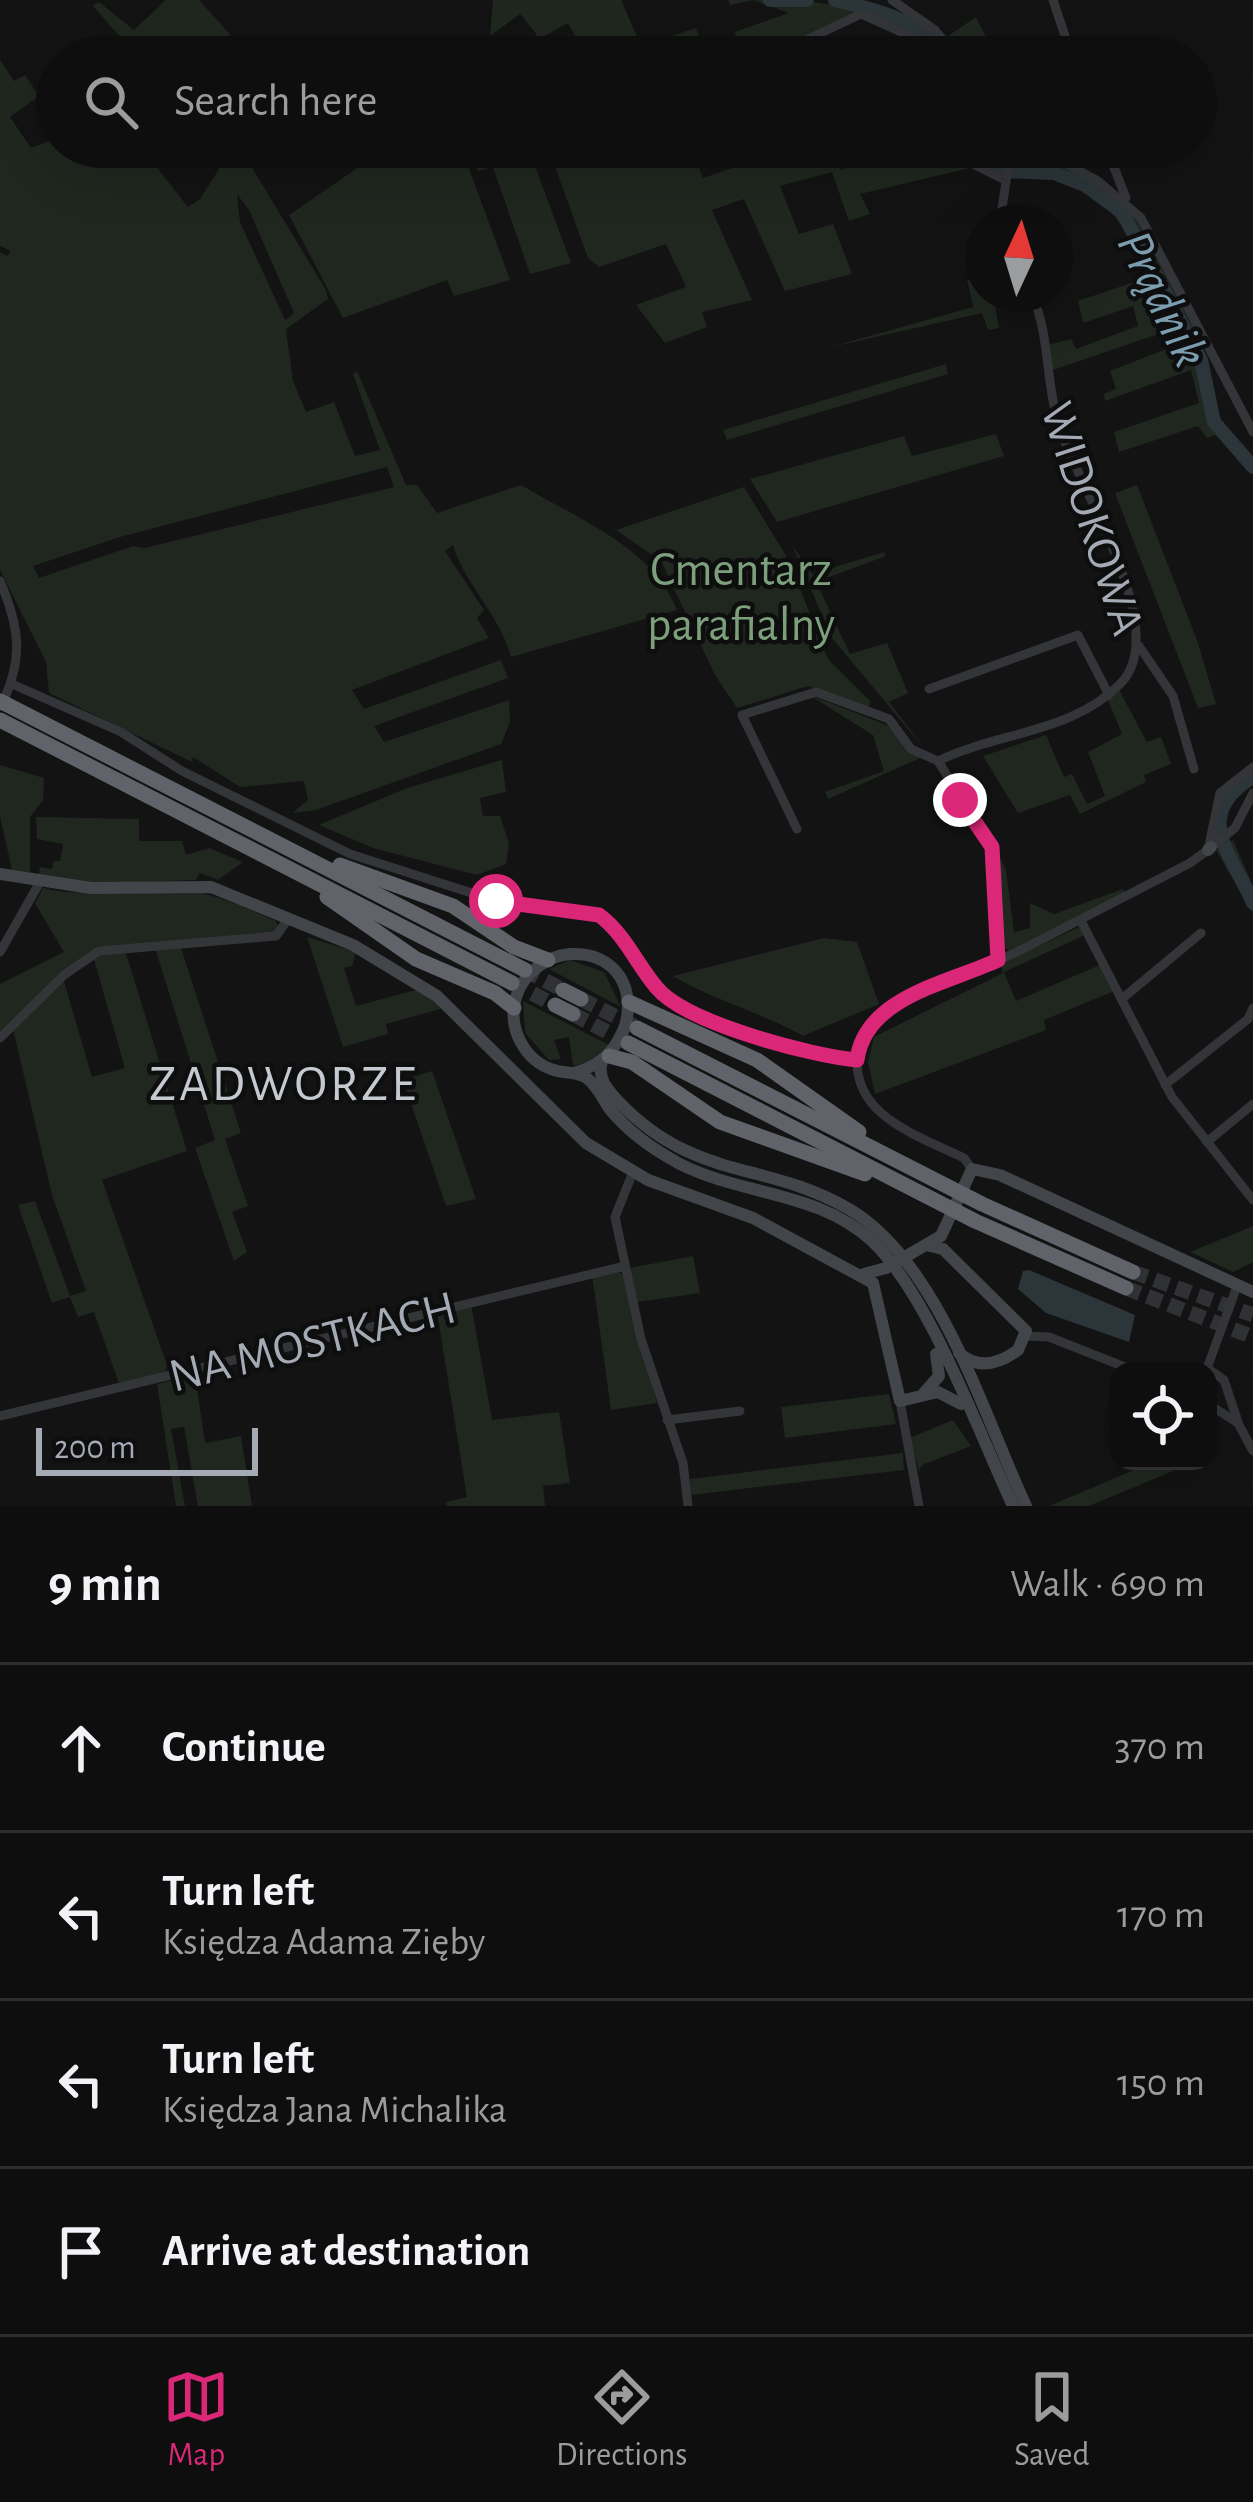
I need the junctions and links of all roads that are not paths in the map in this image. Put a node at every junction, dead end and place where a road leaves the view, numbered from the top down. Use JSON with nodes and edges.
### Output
{"nodes":[{"id":1,"x":892,"y":0,"type":"edge"},
{"id":2,"x":1053,"y":0,"type":"edge"},
{"id":3,"x":815,"y":36,"type":"edge"},
{"id":4,"x":910,"y":36,"type":"edge"},
{"id":5,"x":940,"y":36,"type":"edge"},
{"id":6,"x":1065,"y":36,"type":"edge"},
{"id":7,"x":986,"y":168,"type":"edge"},
{"id":8,"x":1010,"y":168,"type":"edge"},
{"id":9,"x":1070,"y":168,"type":"edge"},
{"id":10,"x":1114,"y":168,"type":"edge"},
{"id":11,"x":1006,"y":174,"type":"junction"},
{"id":12,"x":1128,"y":203,"type":"junction"},
{"id":13,"x":1002,"y":204,"type":"edge"},
{"id":14,"x":1036,"y":312,"type":"edge"},
{"id":15,"x":1253,"y":433,"type":"edge"},
{"id":16,"x":0,"y":580,"type":"edge"},
{"id":17,"x":1139,"y":646,"type":"junction"},
{"id":18,"x":12,"y":684,"type":"junction"},
{"id":19,"x":929,"y":689,"type":"dead end"},
{"id":20,"x":1109,"y":694,"type":"junction"},
{"id":21,"x":0,"y":704,"type":"edge"},
{"id":22,"x":0,"y":720,"type":"edge"},
{"id":23,"x":86,"y":753,"type":"junction"},
{"id":24,"x":938,"y":761,"type":"junction"},
{"id":25,"x":1253,"y":766,"type":"edge"},
{"id":26,"x":1194,"y":769,"type":"dead end"},
{"id":27,"x":1253,"y":793,"type":"edge"},
{"id":28,"x":797,"y":829,"type":"dead end"},
{"id":29,"x":268,"y":838,"type":"junction"},
{"id":30,"x":1209,"y":849,"type":"junction"},
{"id":31,"x":278,"y":863,"type":"junction"},
{"id":32,"x":0,"y":874,"type":"edge"},
{"id":33,"x":40,"y":882,"type":"junction"},
{"id":34,"x":289,"y":918,"type":"junction"},
{"id":35,"x":1081,"y":921,"type":"junction"},
{"id":36,"x":1201,"y":933,"type":"dead end"},
{"id":37,"x":0,"y":952,"type":"edge"},
{"id":38,"x":998,"y":960,"type":"junction"},
{"id":39,"x":548,"y":961,"type":"junction"},
{"id":40,"x":525,"y":970,"type":"tunnel mouth"},
{"id":41,"x":512,"y":983,"type":"tunnel mouth"},
{"id":42,"x":559,"y":997,"type":"tunnel mouth"},
{"id":43,"x":1123,"y":998,"type":"junction"},
{"id":44,"x":628,"y":1002,"type":"junction"},
{"id":45,"x":577,"y":1006,"type":"tunnel mouth"},
{"id":46,"x":514,"y":1008,"type":"junction"},
{"id":47,"x":1253,"y":1008,"type":"edge"},
{"id":48,"x":0,"y":1038,"type":"edge"},
{"id":49,"x":605,"y":1059,"type":"junction"},
{"id":50,"x":857,"y":1060,"type":"junction"},
{"id":51,"x":574,"y":1073,"type":"junction"},
{"id":52,"x":1165,"y":1085,"type":"junction"},
{"id":53,"x":1253,"y":1104,"type":"edge"},
{"id":54,"x":1207,"y":1142,"type":"junction"},
{"id":55,"x":905,"y":1165,"type":"junction"},
{"id":56,"x":971,"y":1168,"type":"junction"},
{"id":57,"x":633,"y":1172,"type":"junction"},
{"id":58,"x":1253,"y":1199,"type":"edge"},
{"id":59,"x":936,"y":1201,"type":"junction"},
{"id":60,"x":938,"y":1244,"type":"junction"},
{"id":61,"x":894,"y":1255,"type":"junction"},
{"id":62,"x":625,"y":1265,"type":"junction"},
{"id":63,"x":906,"y":1272,"type":"junction"},
{"id":64,"x":1133,"y":1272,"type":"tunnel mouth"},
{"id":65,"x":872,"y":1276,"type":"junction"},
{"id":66,"x":1237,"y":1286,"type":"junction"},
{"id":67,"x":1126,"y":1288,"type":"tunnel mouth"},
{"id":68,"x":1253,"y":1292,"type":"edge"},
{"id":69,"x":933,"y":1336,"type":"junction"},
{"id":70,"x":1026,"y":1336,"type":"junction"},
{"id":71,"x":952,"y":1345,"type":"junction"},
{"id":72,"x":1112,"y":1362,"type":"edge"},
{"id":73,"x":1210,"y":1362,"type":"edge"},
{"id":74,"x":992,"y":1363,"type":"junction"},
{"id":75,"x":1217,"y":1375,"type":"edge"},
{"id":76,"x":923,"y":1394,"type":"junction"},
{"id":77,"x":900,"y":1401,"type":"junction"},
{"id":78,"x":1217,"y":1410,"type":"edge"},
{"id":79,"x":740,"y":1411,"type":"dead end"},
{"id":80,"x":970,"y":1414,"type":"junction"},
{"id":81,"x":0,"y":1416,"type":"edge"},
{"id":82,"x":668,"y":1420,"type":"junction"},
{"id":83,"x":1238,"y":1423,"type":"junction"},
{"id":84,"x":989,"y":1425,"type":"junction"},
{"id":85,"x":1253,"y":1450,"type":"edge"},
{"id":86,"x":688,"y":1506,"type":"edge"},
{"id":87,"x":920,"y":1506,"type":"edge"},
{"id":88,"x":1013,"y":1506,"type":"edge"},
{"id":89,"x":1026,"y":1506,"type":"edge"}],
"edges":[{"from":1,"to":5,"type":"street"},
{"from":2,"to":6,"type":"street"},
{"from":3,"to":4,"type":"street"},
{"from":7,"to":11,"type":"street"},
{"from":8,"to":11,"type":"street"},
{"from":9,"to":12,"type":"street"},
{"from":10,"to":12,"type":"street"},
{"from":11,"to":13,"type":"street"},
{"from":12,"to":15,"type":"street"},
{"from":14,"to":17,"type":"street","name":"WIDOKOWA"},
{"from":16,"to":18,"type":"street"},
{"from":17,"to":20,"type":"street","name":"WIDOKOWA"},
{"from":17,"to":26,"type":"street"},
{"from":18,"to":21,"type":"street"},
{"from":18,"to":50,"type":"street"},
{"from":19,"to":20,"type":"street"},
{"from":20,"to":24,"type":"street","name":"WIDOKOWA"},
{"from":21,"to":23,"type":"highway"},
{"from":22,"to":23,"type":"highway"},
{"from":23,"to":29,"type":"highway"},
{"from":23,"to":31,"type":"highway"},
{"from":24,"to":28,"type":"street"},
{"from":24,"to":38,"type":"street"},
{"from":25,"to":30,"type":"street"},
{"from":27,"to":30,"type":"street"},
{"from":29,"to":39,"type":"highway"},
{"from":29,"to":40,"type":"highway"},
{"from":30,"to":35,"type":"street"},
{"from":31,"to":41,"type":"highway"},
{"from":31,"to":46,"type":"highway"},
{"from":32,"to":33,"type":"main road"},
{"from":33,"to":34,"type":"main road"},
{"from":33,"to":37,"type":"street"},
{"from":34,"to":48,"type":"street"},
{"from":34,"to":57,"type":"main road"},
{"from":35,"to":38,"type":"street"},
{"from":35,"to":43,"type":"street"},
{"from":36,"to":43,"type":"street"},
{"from":38,"to":50,"type":"street"},
{"from":39,"to":44,"type":"main road"},
{"from":39,"to":46,"type":"main road"},
{"from":42,"to":45,"type":"highway"},
{"from":43,"to":52,"type":"street"},
{"from":44,"to":49,"type":"main road"},
{"from":44,"to":55,"type":"highway"},
{"from":46,"to":51,"type":"main road"},
{"from":47,"to":52,"type":"street"},
{"from":49,"to":51,"type":"main road"},
{"from":49,"to":59,"type":"highway"},
{"from":49,"to":61,"type":"main road"},
{"from":50,"to":56,"type":"street"},
{"from":51,"to":61,"type":"main road"},
{"from":52,"to":54,"type":"street"},
{"from":53,"to":54,"type":"street"},
{"from":54,"to":58,"type":"street"},
{"from":55,"to":59,"type":"highway"},
{"from":55,"to":64,"type":"highway"},
{"from":56,"to":60,"type":"main road"},
{"from":56,"to":66,"type":"main road"},
{"from":57,"to":62,"type":"street"},
{"from":57,"to":65,"type":"main road"},
{"from":59,"to":67,"type":"highway"},
{"from":60,"to":65,"type":"main road"},
{"from":60,"to":70,"type":"main road"},
{"from":61,"to":63,"type":"main road"},
{"from":62,"to":81,"type":"street","name":"NA MOSTKACH"},
{"from":62,"to":82,"type":"street"},
{"from":63,"to":69,"type":"main road"},
{"from":63,"to":71,"type":"main road"},
{"from":65,"to":77,"type":"main road"},
{"from":66,"to":68,"type":"main road"},
{"from":66,"to":73,"type":"street"},
{"from":69,"to":76,"type":"main road"},
{"from":69,"to":80,"type":"main road"},
{"from":70,"to":72,"type":"street"},
{"from":70,"to":74,"type":"main road"},
{"from":71,"to":74,"type":"main road"},
{"from":71,"to":84,"type":"main road"},
{"from":74,"to":84,"type":"main road"},
{"from":75,"to":83,"type":"street"},
{"from":76,"to":77,"type":"main road"},
{"from":76,"to":80,"type":"main road"},
{"from":77,"to":87,"type":"street"},
{"from":78,"to":83,"type":"street"},
{"from":79,"to":82,"type":"street"},
{"from":80,"to":88,"type":"main road"},
{"from":82,"to":86,"type":"street"},
{"from":83,"to":85,"type":"street"},
{"from":84,"to":89,"type":"main road"}]}
